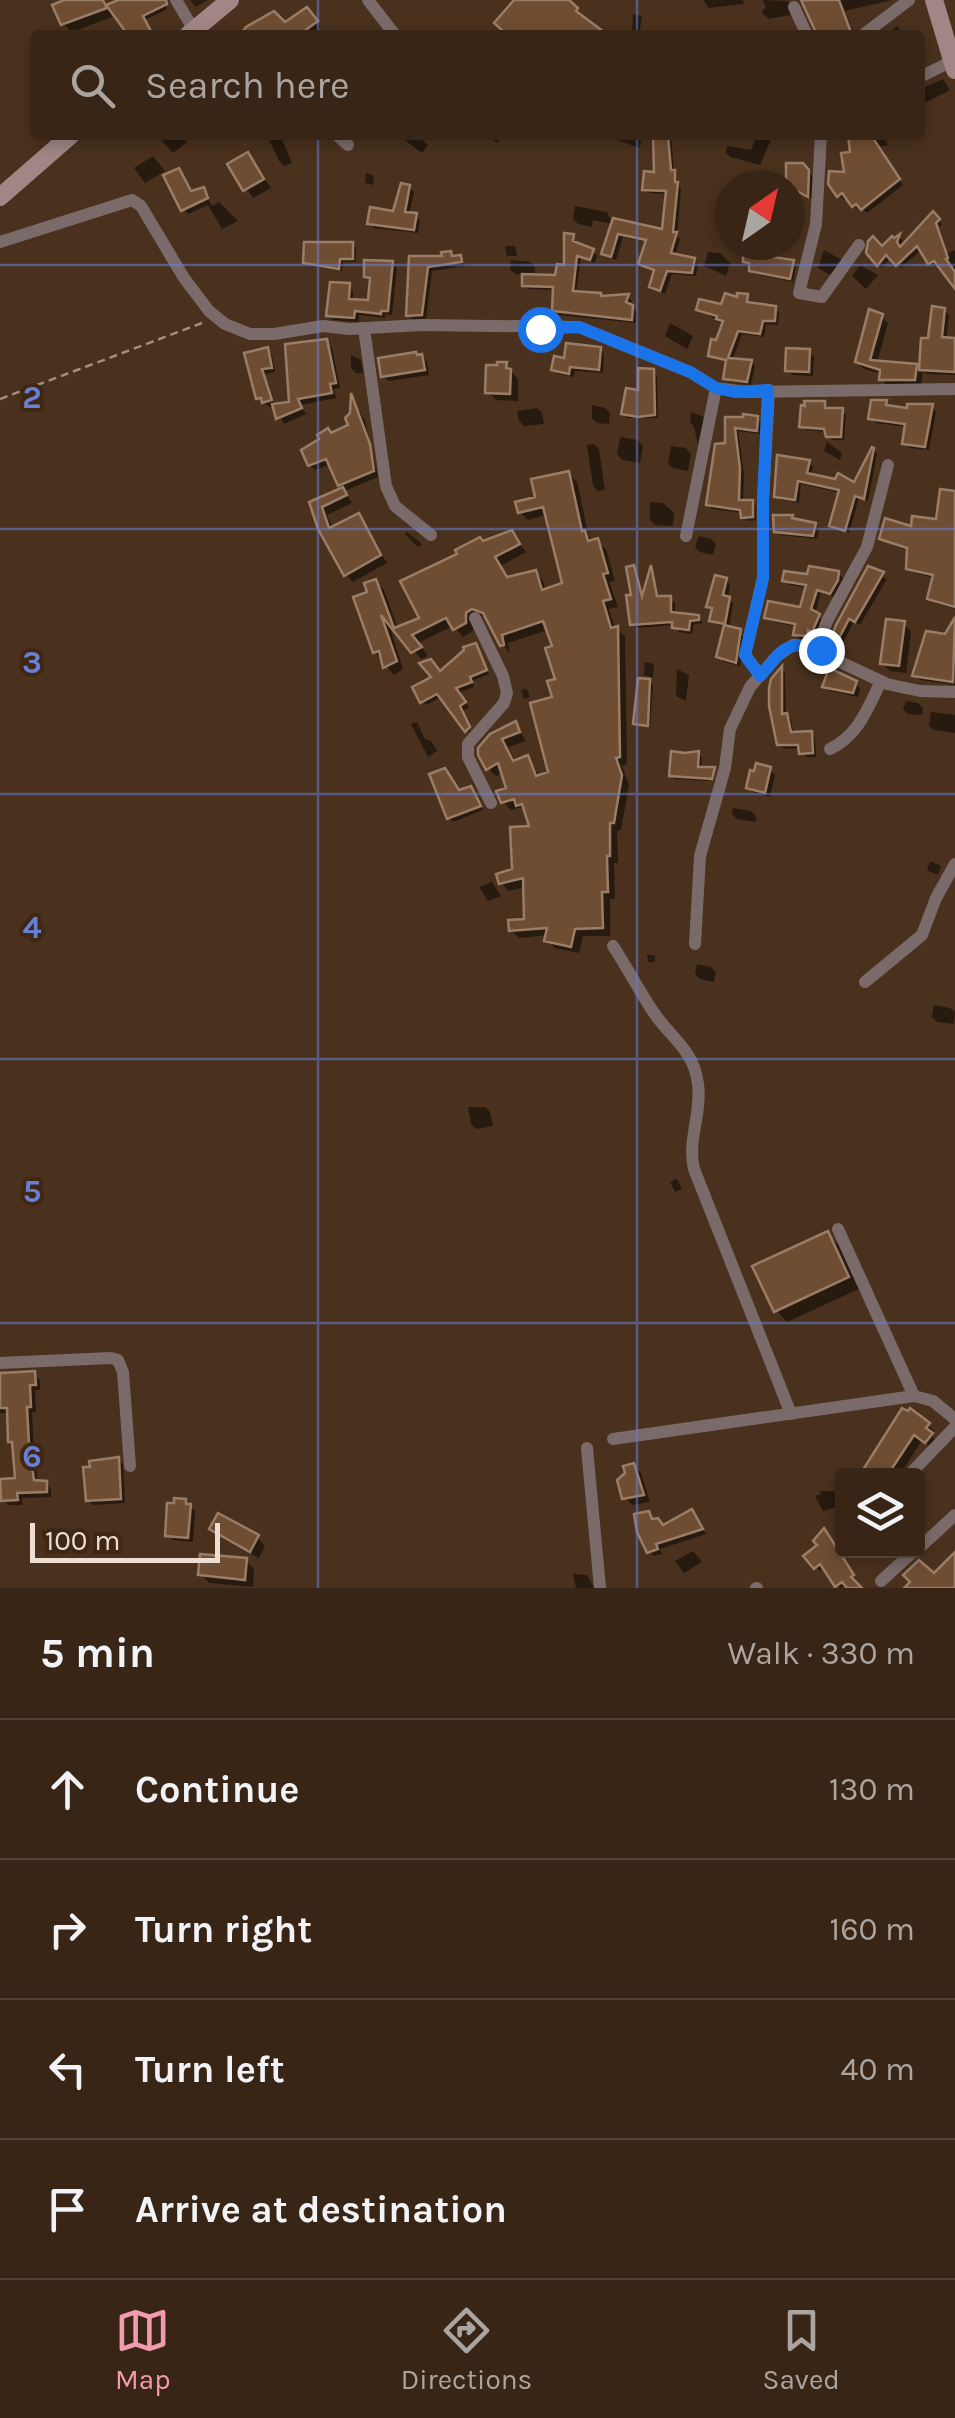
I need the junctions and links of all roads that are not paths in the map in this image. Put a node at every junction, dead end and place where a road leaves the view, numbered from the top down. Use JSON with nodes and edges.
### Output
{"nodes":[{"id":1,"x":176,"y":0,"type":"edge"},
{"id":2,"x":230,"y":0,"type":"edge"},
{"id":3,"x":368,"y":0,"type":"edge"},
{"id":4,"x":909,"y":0,"type":"edge"},
{"id":5,"x":934,"y":0,"type":"edge"},
{"id":6,"x":794,"y":7,"type":"dead end"},
{"id":7,"x":190,"y":30,"type":"edge"},
{"id":8,"x":195,"y":30,"type":"edge"},
{"id":9,"x":391,"y":30,"type":"edge"},
{"id":10,"x":805,"y":30,"type":"edge"},
{"id":11,"x":870,"y":30,"type":"edge"},
{"id":12,"x":953,"y":57,"type":"edge"},
{"id":13,"x":925,"y":73,"type":"edge"},
{"id":14,"x":65,"y":140,"type":"edge"},
{"id":15,"x":821,"y":140,"type":"edge"},
{"id":16,"x":0,"y":197,"type":"edge"},
{"id":17,"x":0,"y":242,"type":"edge"},
{"id":18,"x":859,"y":244,"type":"dead end"},
{"id":19,"x":364,"y":328,"type":"junction"},
{"id":20,"x":716,"y":388,"type":"junction"},
{"id":21,"x":955,"y":389,"type":"edge"},
{"id":22,"x":768,"y":390,"type":"junction"},
{"id":23,"x":888,"y":465,"type":"dead end"},
{"id":24,"x":431,"y":536,"type":"dead end"},
{"id":25,"x":686,"y":536,"type":"dead end"},
{"id":26,"x":475,"y":618,"type":"dead end"},
{"id":27,"x":817,"y":649,"type":"junction"},
{"id":28,"x":760,"y":676,"type":"junction"},
{"id":29,"x":882,"y":681,"type":"junction"},
{"id":30,"x":955,"y":692,"type":"edge"},
{"id":31,"x":830,"y":750,"type":"dead end"},
{"id":32,"x":491,"y":803,"type":"dead end"},
{"id":33,"x":955,"y":864,"type":"edge"},
{"id":34,"x":695,"y":944,"type":"dead end"},
{"id":35,"x":613,"y":946,"type":"dead end"},
{"id":36,"x":865,"y":982,"type":"dead end"},
{"id":37,"x":838,"y":1228,"type":"dead end"},
{"id":38,"x":0,"y":1362,"type":"edge"},
{"id":39,"x":914,"y":1396,"type":"junction"},
{"id":40,"x":790,"y":1414,"type":"junction"},
{"id":41,"x":955,"y":1419,"type":"edge"},
{"id":42,"x":955,"y":1427,"type":"edge"},
{"id":43,"x":614,"y":1439,"type":"dead end"},
{"id":44,"x":587,"y":1448,"type":"dead end"},
{"id":45,"x":130,"y":1466,"type":"dead end"},
{"id":46,"x":916,"y":1468,"type":"edge"},
{"id":47,"x":955,"y":1515,"type":"edge"},
{"id":48,"x":925,"y":1542,"type":"edge"},
{"id":49,"x":907,"y":1558,"type":"edge"},
{"id":50,"x":881,"y":1581,"type":"dead end"},
{"id":51,"x":600,"y":1588,"type":"edge"}],
"edges":[{"from":1,"to":7,"type":"street"},
{"from":2,"to":8,"type":"street"},
{"from":3,"to":9,"type":"street"},
{"from":4,"to":11,"type":"street"},
{"from":5,"to":12,"type":"street"},
{"from":6,"to":10,"type":"street"},
{"from":12,"to":13,"type":"street"},
{"from":14,"to":16,"type":"street"},
{"from":15,"to":18,"type":"street"},
{"from":17,"to":19,"type":"street"},
{"from":19,"to":20,"type":"street"},
{"from":19,"to":24,"type":"street"},
{"from":20,"to":22,"type":"street"},
{"from":20,"to":25,"type":"street"},
{"from":21,"to":22,"type":"street"},
{"from":22,"to":28,"type":"street"},
{"from":23,"to":27,"type":"street"},
{"from":26,"to":32,"type":"street"},
{"from":27,"to":28,"type":"street"},
{"from":27,"to":29,"type":"street"},
{"from":28,"to":34,"type":"street"},
{"from":29,"to":30,"type":"street"},
{"from":29,"to":31,"type":"street"},
{"from":33,"to":36,"type":"street"},
{"from":35,"to":40,"type":"street"},
{"from":37,"to":39,"type":"street"},
{"from":38,"to":45,"type":"street"},
{"from":39,"to":40,"type":"street"},
{"from":39,"to":41,"type":"street"},
{"from":40,"to":43,"type":"street"},
{"from":42,"to":46,"type":"street"},
{"from":44,"to":51,"type":"street"},
{"from":47,"to":48,"type":"street"},
{"from":49,"to":50,"type":"street"}]}
